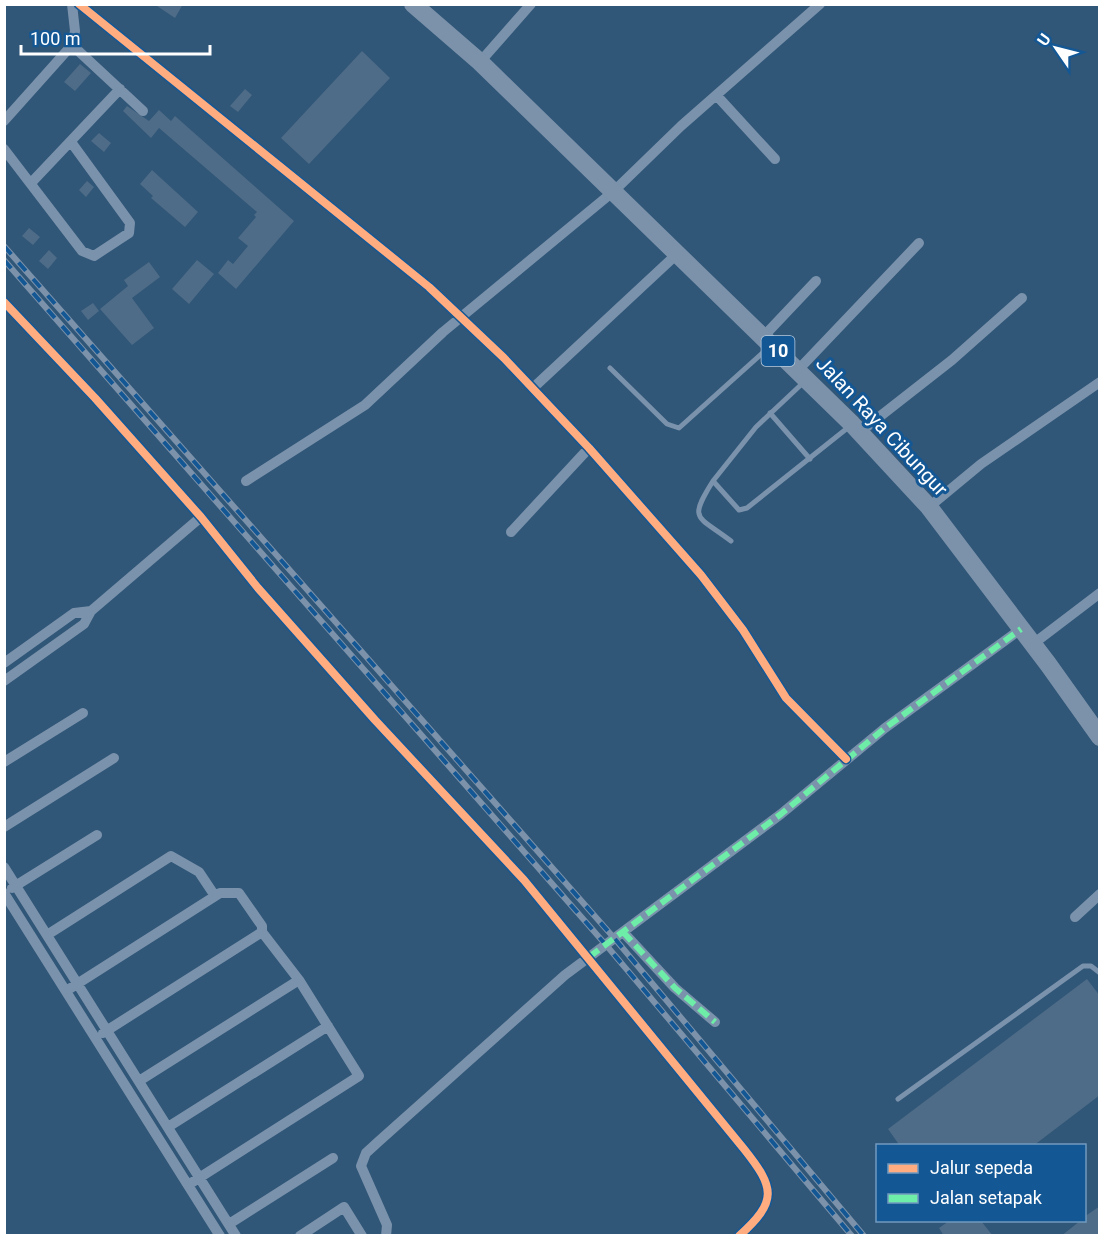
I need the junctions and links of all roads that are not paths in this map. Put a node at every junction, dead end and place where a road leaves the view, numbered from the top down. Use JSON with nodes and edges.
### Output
{"nodes":[{"id":1,"x":72,"y":4,"type":"edge"},
{"id":2,"x":79,"y":4,"type":"edge"},
{"id":3,"x":413,"y":4,"type":"edge"},
{"id":4,"x":531,"y":4,"type":"edge"},
{"id":5,"x":820,"y":4,"type":"edge"},
{"id":6,"x":72,"y":45,"type":"junction"},
{"id":7,"x":480,"y":62,"type":"junction"},
{"id":8,"x":120,"y":89,"type":"junction"},
{"id":9,"x":718,"y":97,"type":"junction"},
{"id":10,"x":143,"y":111,"type":"dead end"},
{"id":11,"x":4,"y":121,"type":"edge"},
{"id":12,"x":71,"y":142,"type":"junction"},
{"id":13,"x":4,"y":149,"type":"edge"},
{"id":14,"x":775,"y":159,"type":"dead end"},
{"id":15,"x":31,"y":183,"type":"junction"},
{"id":16,"x":614,"y":191,"type":"junction"},
{"id":17,"x":919,"y":243,"type":"dead end"},
{"id":18,"x":678,"y":252,"type":"junction"},
{"id":19,"x":816,"y":280,"type":"dead end"},
{"id":20,"x":1022,"y":298,"type":"dead end"},
{"id":21,"x":4,"y":302,"type":"edge"},
{"id":22,"x":460,"y":317,"type":"junction"},
{"id":23,"x":767,"y":341,"type":"junction"},
{"id":24,"x":610,"y":368,"type":"dead end"},
{"id":25,"x":803,"y":374,"type":"junction"},
{"id":26,"x":1100,"y":382,"type":"edge"},
{"id":27,"x":532,"y":388,"type":"junction"},
{"id":28,"x":770,"y":413,"type":"junction"},
{"id":29,"x":856,"y":428,"type":"junction"},
{"id":30,"x":589,"y":448,"type":"junction"},
{"id":31,"x":810,"y":459,"type":"junction"},
{"id":32,"x":246,"y":482,"type":"dead end"},
{"id":33,"x":713,"y":482,"type":"junction"},
{"id":34,"x":929,"y":507,"type":"junction"},
{"id":35,"x":201,"y":517,"type":"junction"},
{"id":36,"x":511,"y":532,"type":"dead end"},
{"id":37,"x":731,"y":541,"type":"dead end"},
{"id":38,"x":1100,"y":592,"type":"edge"},
{"id":39,"x":91,"y":611,"type":"junction"},
{"id":40,"x":1021,"y":629,"type":"junction"},
{"id":41,"x":1033,"y":644,"type":"junction"},
{"id":42,"x":4,"y":663,"type":"edge"},
{"id":43,"x":4,"y":681,"type":"edge"},
{"id":44,"x":83,"y":713,"type":"dead end"},
{"id":45,"x":1100,"y":737,"type":"edge"},
{"id":46,"x":114,"y":758,"type":"dead end"},
{"id":47,"x":846,"y":759,"type":"junction"},
{"id":48,"x":4,"y":762,"type":"edge"},
{"id":49,"x":4,"y":827,"type":"edge"},
{"id":50,"x":97,"y":834,"type":"dead end"},
{"id":51,"x":4,"y":867,"type":"edge"},
{"id":52,"x":16,"y":886,"type":"junction"},
{"id":53,"x":4,"y":893,"type":"edge"},
{"id":54,"x":1100,"y":894,"type":"edge"},
{"id":55,"x":215,"y":896,"type":"junction"},
{"id":56,"x":1075,"y":916,"type":"dead end"},
{"id":57,"x":262,"y":932,"type":"junction"},
{"id":58,"x":623,"y":932,"type":"junction"},
{"id":59,"x":47,"y":935,"type":"junction"},
{"id":60,"x":589,"y":957,"type":"junction"},
{"id":61,"x":1100,"y":973,"type":"edge"},
{"id":62,"x":299,"y":980,"type":"junction"},
{"id":63,"x":78,"y":984,"type":"junction"},
{"id":64,"x":66,"y":991,"type":"junction"},
{"id":65,"x":715,"y":1022,"type":"dead end"},
{"id":66,"x":328,"y":1026,"type":"junction"},
{"id":67,"x":107,"y":1030,"type":"junction"},
{"id":68,"x":95,"y":1038,"type":"junction"},
{"id":69,"x":139,"y":1081,"type":"junction"},
{"id":70,"x":898,"y":1099,"type":"dead end"},
{"id":71,"x":168,"y":1127,"type":"junction"},
{"id":72,"x":333,"y":1158,"type":"dead end"},
{"id":73,"x":200,"y":1177,"type":"junction"},
{"id":74,"x":188,"y":1185,"type":"junction"},
{"id":75,"x":229,"y":1224,"type":"junction"},
{"id":76,"x":220,"y":1236,"type":"edge"},
{"id":77,"x":237,"y":1236,"type":"edge"},
{"id":78,"x":300,"y":1236,"type":"edge"},
{"id":79,"x":362,"y":1236,"type":"edge"},
{"id":80,"x":386,"y":1236,"type":"edge"},
{"id":81,"x":739,"y":1236,"type":"edge"}],
"edges":[{"from":1,"to":6,"type":"street"},
{"from":2,"to":22,"type":"street"},
{"from":3,"to":7,"type":"highway","name":"Jalan Raya Cibungur","number":"10"},
{"from":4,"to":7,"type":"street"},
{"from":5,"to":9,"type":"street"},
{"from":6,"to":8,"type":"street"},
{"from":6,"to":11,"type":"street"},
{"from":7,"to":16,"type":"highway","name":"Jalan Raya Cibungur","number":"10"},
{"from":8,"to":10,"type":"street"},
{"from":8,"to":12,"type":"street"},
{"from":9,"to":14,"type":"street"},
{"from":9,"to":16,"type":"street"},
{"from":12,"to":15,"type":"street"},
{"from":12,"to":15,"type":"street"},
{"from":13,"to":15,"type":"street"},
{"from":16,"to":18,"type":"highway","name":"Jalan Raya Cibungur","number":"10"},
{"from":16,"to":22,"type":"street"},
{"from":17,"to":25,"type":"street"},
{"from":18,"to":23,"type":"highway","name":"Jalan Raya Cibungur","number":"10"},
{"from":18,"to":27,"type":"street"},
{"from":19,"to":23,"type":"street"},
{"from":20,"to":29,"type":"street"},
{"from":21,"to":35,"type":"street"},
{"from":22,"to":27,"type":"street"},
{"from":22,"to":32,"type":"street"},
{"from":23,"to":24,"type":"lane"},
{"from":23,"to":25,"type":"highway","name":"Jalan Raya Cibungur","number":"10"},
{"from":25,"to":28,"type":"lane"},
{"from":25,"to":29,"type":"highway","name":"Jalan Raya Cibungur","number":"10"},
{"from":26,"to":34,"type":"street"},
{"from":27,"to":30,"type":"street"},
{"from":28,"to":31,"type":"lane"},
{"from":28,"to":33,"type":"lane"},
{"from":29,"to":31,"type":"lane"},
{"from":29,"to":34,"type":"highway","name":"Jalan Raya Cibungur","number":"10"},
{"from":30,"to":36,"type":"street"},
{"from":30,"to":47,"type":"street"},
{"from":31,"to":33,"type":"lane"},
{"from":33,"to":37,"type":"lane"},
{"from":34,"to":40,"type":"highway","name":"Jalan Raya Cibungur","number":"10"},
{"from":35,"to":39,"type":"street"},
{"from":35,"to":60,"type":"street"},
{"from":38,"to":41,"type":"street"},
{"from":39,"to":42,"type":"street"},
{"from":39,"to":43,"type":"street"},
{"from":40,"to":41,"type":"highway","name":"Jalan Raya Cibungur","number":"10"},
{"from":40,"to":47,"type":"street"},
{"from":41,"to":45,"type":"highway","name":"Jalan Raya Cibungur","number":"10"},
{"from":44,"to":48,"type":"street"},
{"from":46,"to":49,"type":"street"},
{"from":47,"to":58,"type":"street"},
{"from":50,"to":52,"type":"street"},
{"from":51,"to":52,"type":"street"},
{"from":52,"to":53,"type":"street"},
{"from":52,"to":59,"type":"street"},
{"from":53,"to":64,"type":"street"},
{"from":54,"to":56,"type":"street"},
{"from":55,"to":57,"type":"street"},
{"from":55,"to":59,"type":"street"},
{"from":55,"to":63,"type":"street"},
{"from":57,"to":62,"type":"street"},
{"from":57,"to":67,"type":"street"},
{"from":58,"to":60,"type":"street"},
{"from":58,"to":65,"type":"street"},
{"from":59,"to":63,"type":"street"},
{"from":60,"to":80,"type":"street"},
{"from":60,"to":81,"type":"street"},
{"from":61,"to":70,"type":"lane"},
{"from":62,"to":66,"type":"street"},
{"from":62,"to":69,"type":"street"},
{"from":63,"to":64,"type":"street"},
{"from":63,"to":67,"type":"street"},
{"from":64,"to":68,"type":"street"},
{"from":66,"to":71,"type":"street"},
{"from":66,"to":73,"type":"street"},
{"from":67,"to":68,"type":"street"},
{"from":67,"to":69,"type":"street"},
{"from":68,"to":74,"type":"street"},
{"from":69,"to":71,"type":"street"},
{"from":71,"to":73,"type":"street"},
{"from":72,"to":75,"type":"street"},
{"from":73,"to":74,"type":"street"},
{"from":73,"to":75,"type":"street"},
{"from":74,"to":76,"type":"street"},
{"from":75,"to":77,"type":"street"},
{"from":78,"to":79,"type":"street"}]}
